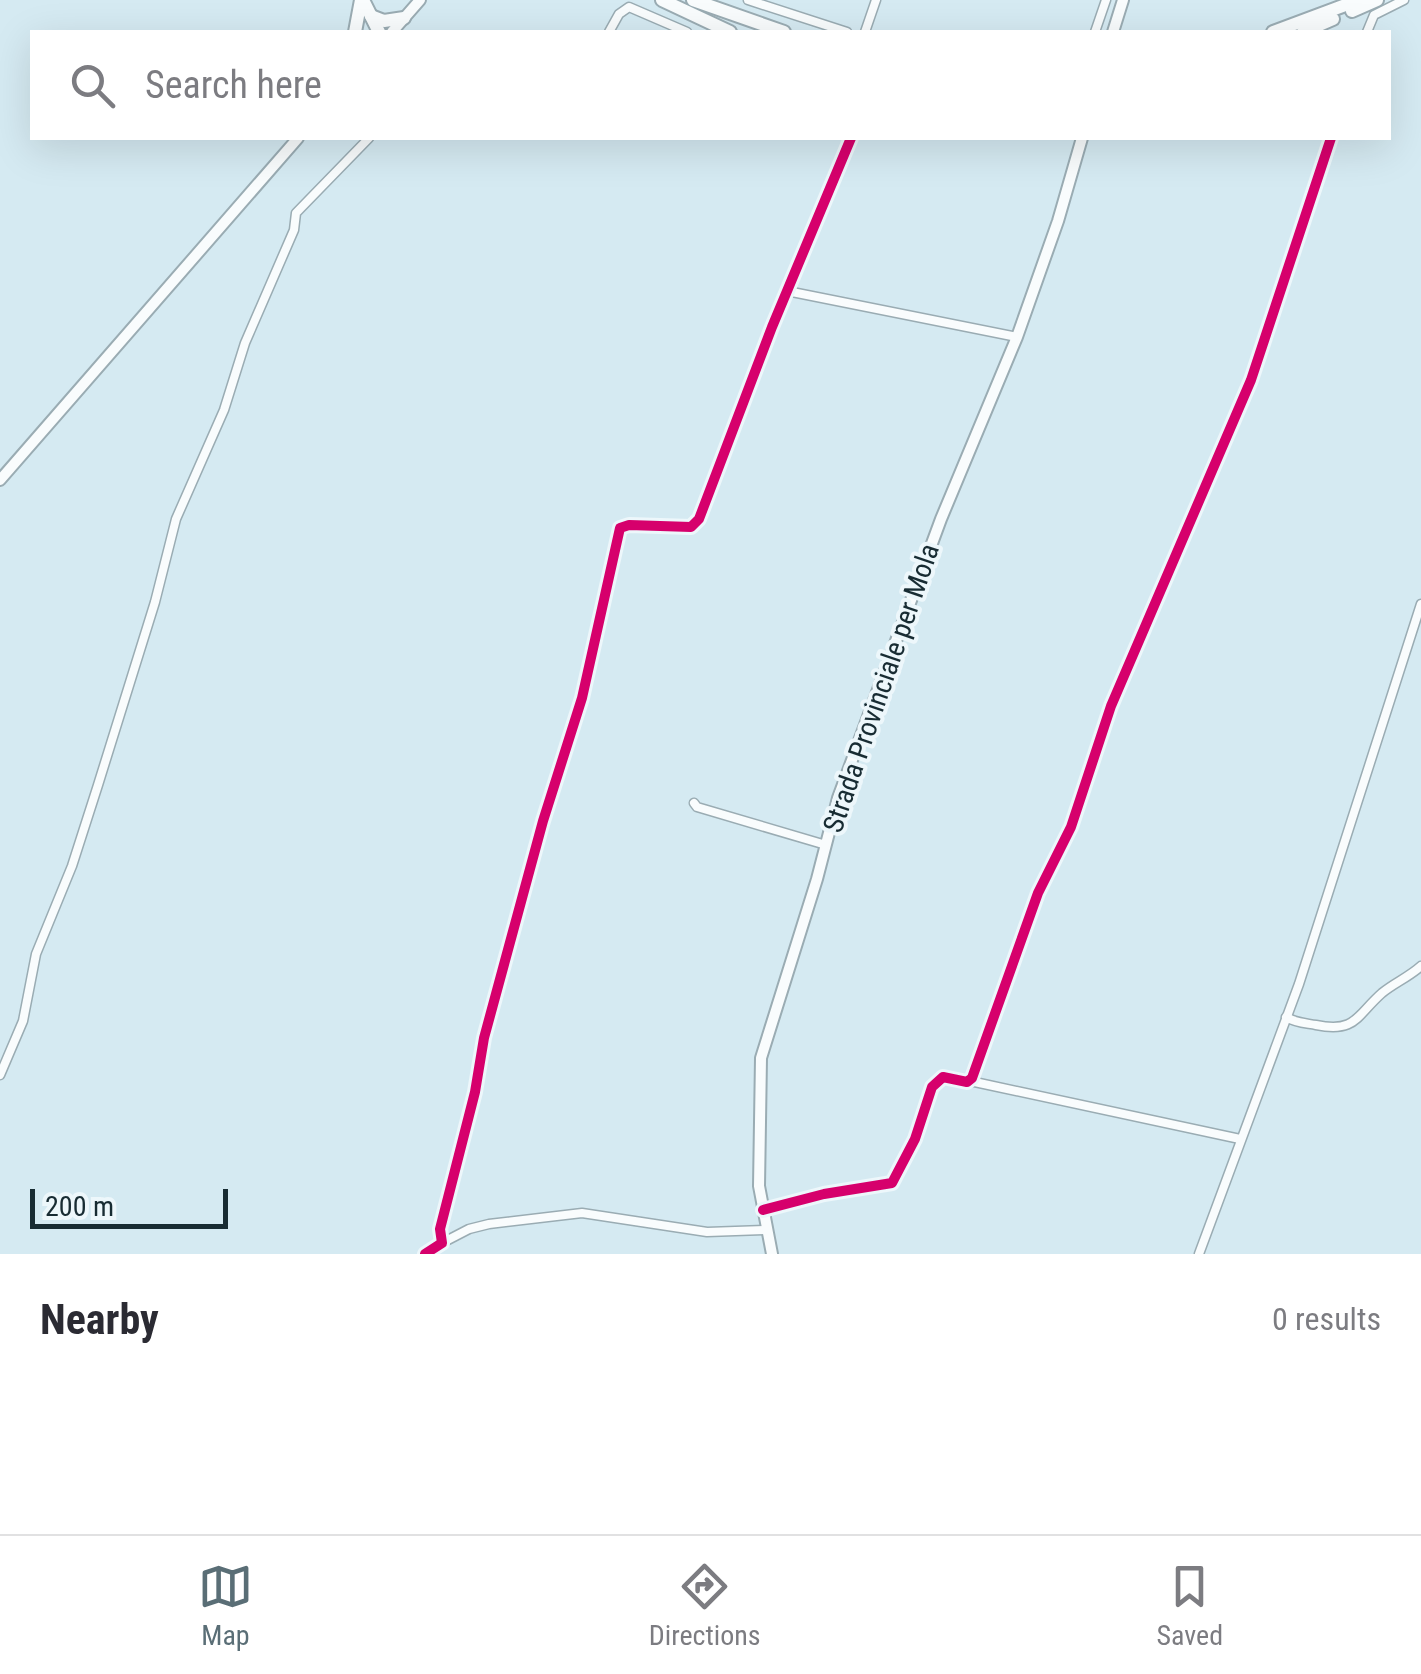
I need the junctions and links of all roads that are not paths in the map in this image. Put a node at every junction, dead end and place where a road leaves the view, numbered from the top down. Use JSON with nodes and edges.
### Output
{"nodes":[{"id":1,"x":362,"y":0,"type":"edge"},
{"id":2,"x":420,"y":0,"type":"edge"},
{"id":3,"x":662,"y":0,"type":"edge"},
{"id":4,"x":693,"y":0,"type":"edge"},
{"id":5,"x":748,"y":0,"type":"edge"},
{"id":6,"x":876,"y":0,"type":"edge"},
{"id":7,"x":1106,"y":0,"type":"edge"},
{"id":8,"x":1123,"y":0,"type":"edge"},
{"id":9,"x":1358,"y":0,"type":"edge"},
{"id":10,"x":1377,"y":0,"type":"edge"},
{"id":11,"x":1404,"y":0,"type":"edge"},
{"id":12,"x":713,"y":5,"type":"edge"},
{"id":13,"x":371,"y":16,"type":"junction"},
{"id":14,"x":404,"y":18,"type":"junction"},
{"id":15,"x":357,"y":29,"type":"edge"},
{"id":16,"x":378,"y":30,"type":"edge"},
{"id":17,"x":394,"y":30,"type":"edge"},
{"id":18,"x":610,"y":30,"type":"edge"},
{"id":19,"x":681,"y":30,"type":"edge"},
{"id":20,"x":726,"y":30,"type":"edge"},
{"id":21,"x":779,"y":30,"type":"edge"},
{"id":22,"x":842,"y":30,"type":"edge"},
{"id":23,"x":866,"y":30,"type":"edge"},
{"id":24,"x":1096,"y":30,"type":"edge"},
{"id":25,"x":1114,"y":30,"type":"edge"},
{"id":26,"x":1278,"y":30,"type":"edge"},
{"id":27,"x":1309,"y":30,"type":"edge"},
{"id":28,"x":1369,"y":30,"type":"edge"},
{"id":29,"x":296,"y":140,"type":"edge"},
{"id":30,"x":367,"y":140,"type":"edge"},
{"id":31,"x":850,"y":140,"type":"edge"},
{"id":32,"x":1081,"y":140,"type":"edge"},
{"id":33,"x":1330,"y":140,"type":"edge"},
{"id":34,"x":787,"y":291,"type":"junction"},
{"id":35,"x":1017,"y":338,"type":"junction"},
{"id":36,"x":0,"y":480,"type":"edge"},
{"id":37,"x":1421,"y":604,"type":"edge"},
{"id":38,"x":694,"y":803,"type":"dead end"},
{"id":39,"x":826,"y":845,"type":"junction"},
{"id":40,"x":1421,"y":966,"type":"edge"},
{"id":41,"x":1286,"y":1018,"type":"junction"},
{"id":42,"x":0,"y":1075,"type":"edge"},
{"id":43,"x":970,"y":1082,"type":"junction"},
{"id":44,"x":1240,"y":1139,"type":"junction"},
{"id":45,"x":762,"y":1210,"type":"junction"},
{"id":46,"x":766,"y":1230,"type":"junction"},
{"id":47,"x":442,"y":1243,"type":"junction"},
{"id":48,"x":425,"y":1254,"type":"edge"},
{"id":49,"x":772,"y":1254,"type":"edge"},
{"id":50,"x":1199,"y":1254,"type":"edge"}],
"edges":[{"from":1,"to":13,"type":"highway"},
{"from":1,"to":15,"type":"highway"},
{"from":2,"to":14,"type":"street"},
{"from":3,"to":20,"type":"highway"},
{"from":4,"to":12,"type":"highway"},
{"from":5,"to":22,"type":"street"},
{"from":6,"to":23,"type":"street"},
{"from":7,"to":24,"type":"street"},
{"from":8,"to":25,"type":"street"},
{"from":9,"to":26,"type":"highway"},
{"from":10,"to":27,"type":"highway"},
{"from":11,"to":28,"type":"street"},
{"from":12,"to":21,"type":"highway"},
{"from":13,"to":14,"type":"highway"},
{"from":13,"to":16,"type":"highway"},
{"from":14,"to":17,"type":"street"},
{"from":18,"to":19,"type":"street"},
{"from":29,"to":36,"type":"street"},
{"from":30,"to":42,"type":"street"},
{"from":31,"to":34,"type":"street"},
{"from":32,"to":35,"type":"street","name":"Strada Provinciale per Mola"},
{"from":33,"to":43,"type":"street"},
{"from":34,"to":35,"type":"street"},
{"from":34,"to":47,"type":"street"},
{"from":35,"to":39,"type":"street","name":"Strada Provinciale per Mola"},
{"from":37,"to":41,"type":"street"},
{"from":38,"to":39,"type":"street"},
{"from":39,"to":45,"type":"street","name":"Strada Provinciale per Mola"},
{"from":40,"to":41,"type":"street"},
{"from":41,"to":44,"type":"street"},
{"from":43,"to":44,"type":"street"},
{"from":43,"to":45,"type":"street"},
{"from":44,"to":50,"type":"street"},
{"from":45,"to":46,"type":"street","name":"Strada Provinciale per Mola"},
{"from":46,"to":47,"type":"street"},
{"from":46,"to":49,"type":"street","name":"Strada Provinciale per Mola"},
{"from":47,"to":48,"type":"street"}]}
